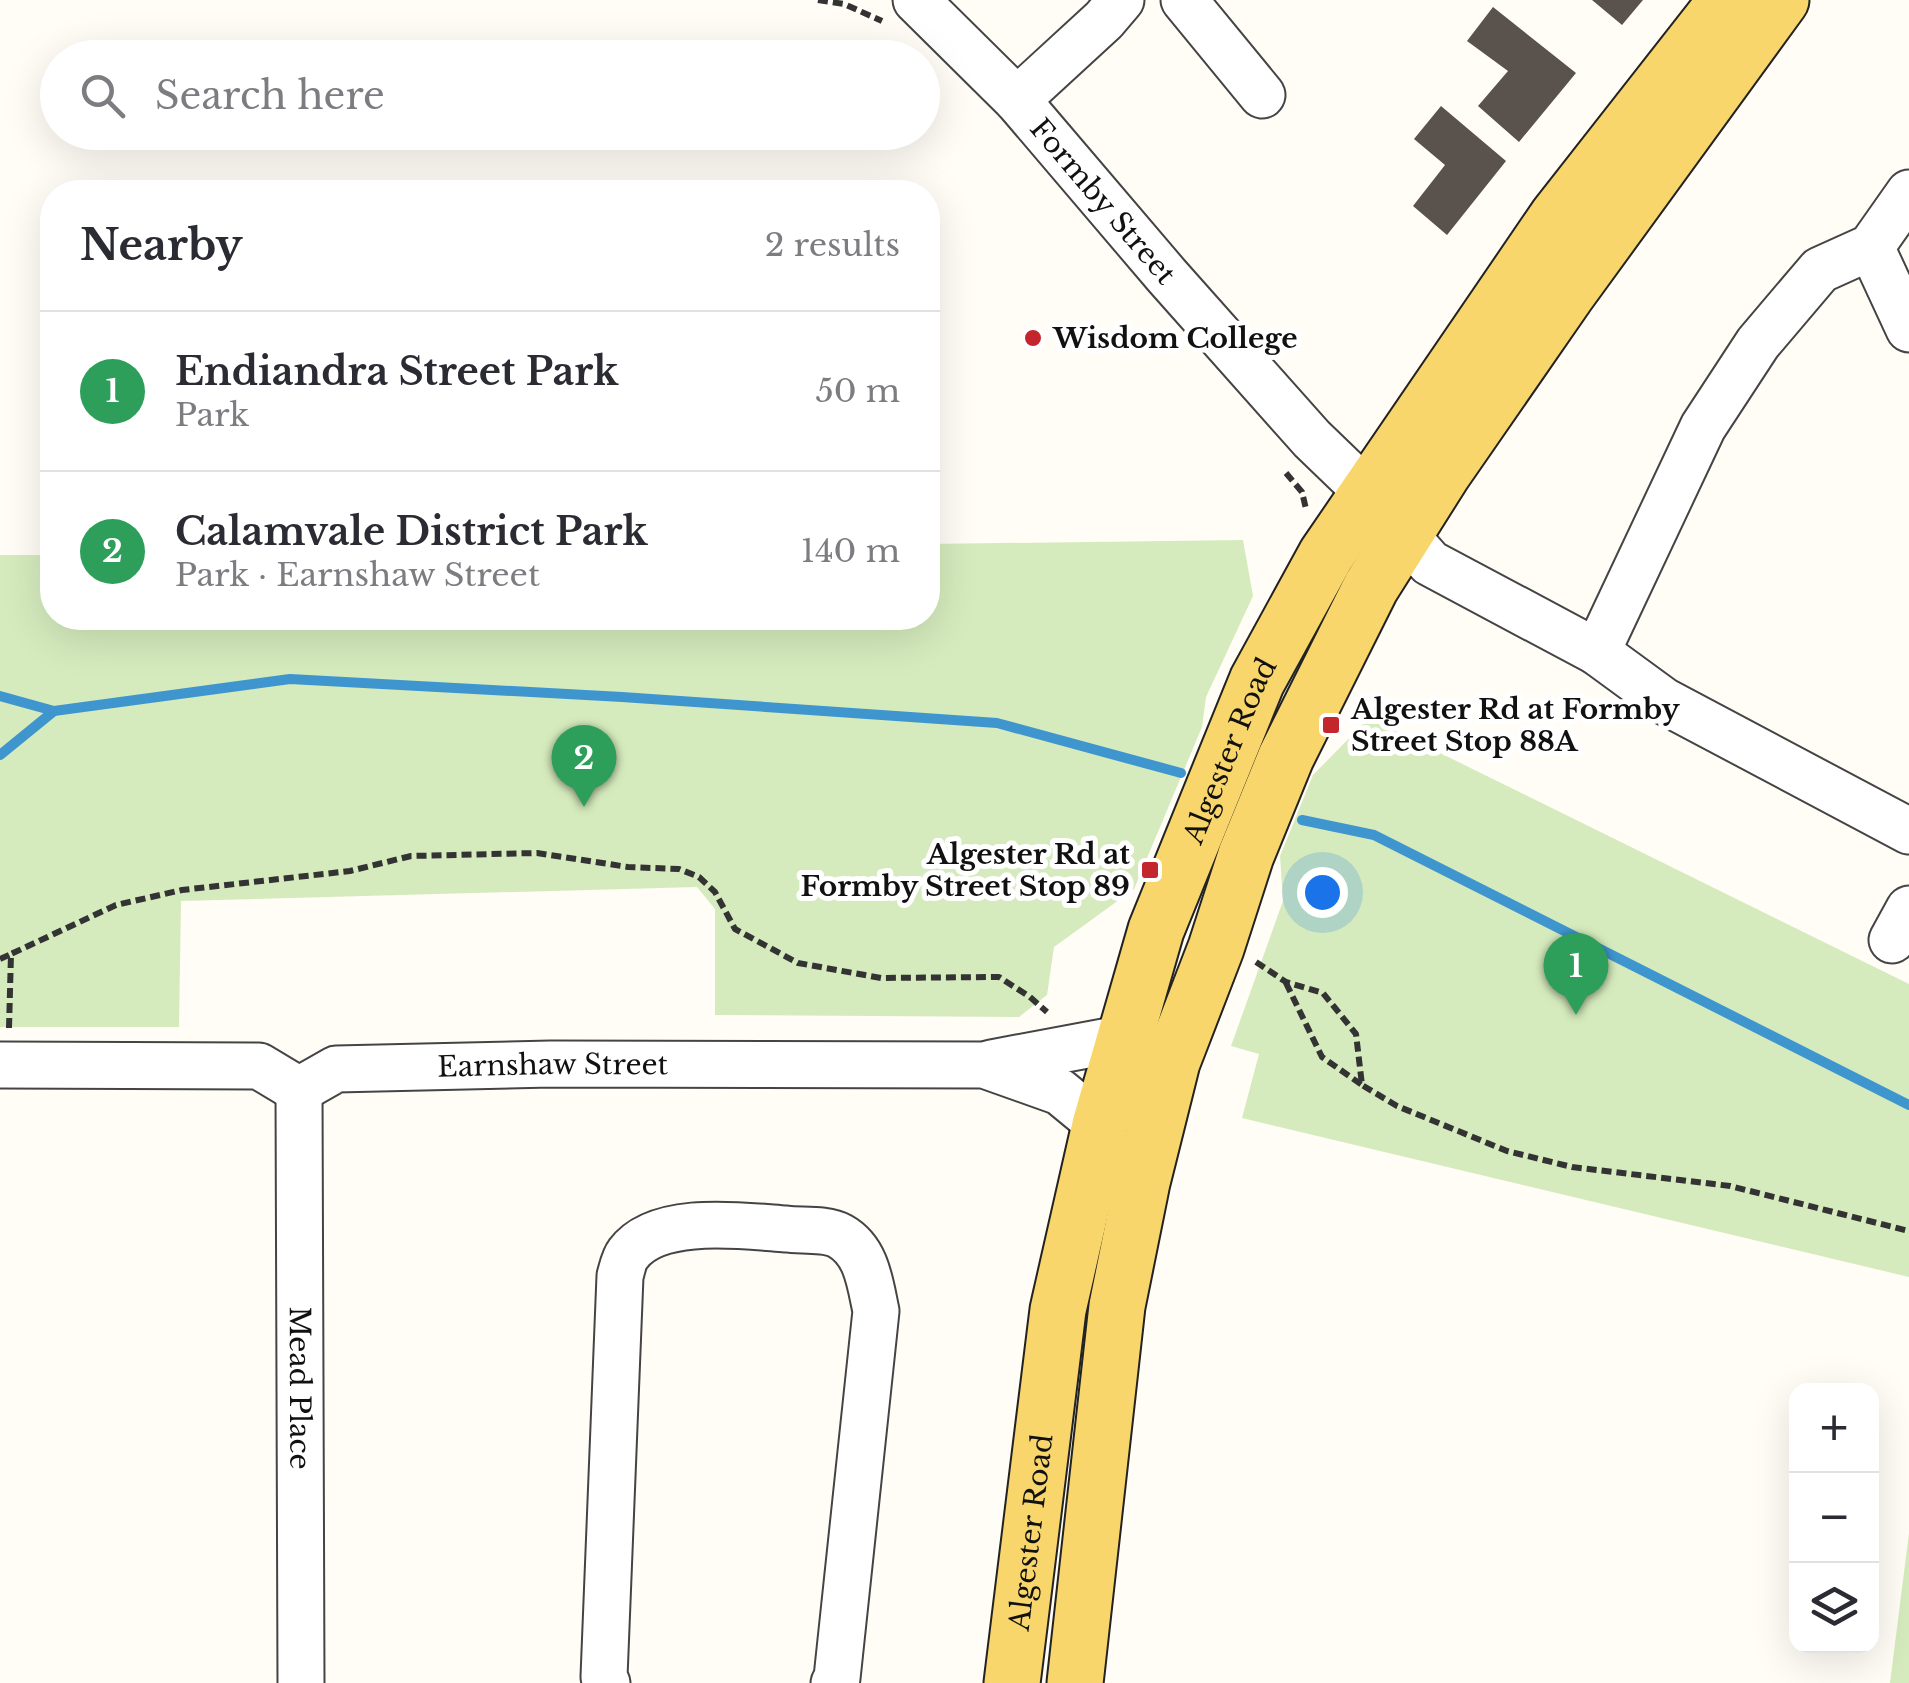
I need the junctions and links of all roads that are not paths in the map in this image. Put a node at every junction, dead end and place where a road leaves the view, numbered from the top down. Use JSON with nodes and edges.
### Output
{"nodes":[{"id":1,"x":1121,"y":0,"type":"edge"},
{"id":2,"x":1184,"y":0,"type":"edge"},
{"id":3,"x":1727,"y":0,"type":"edge"},
{"id":4,"x":1781,"y":0,"type":"edge"},
{"id":5,"x":900,"y":11,"type":"edge"},
{"id":6,"x":938,"y":40,"type":"edge"},
{"id":7,"x":940,"y":41,"type":"edge"},
{"id":8,"x":1262,"y":94,"type":"dead end"},
{"id":9,"x":1018,"y":100,"type":"junction"},
{"id":10,"x":1909,"y":193,"type":"edge"},
{"id":11,"x":1871,"y":247,"type":"junction"},
{"id":12,"x":1909,"y":329,"type":"edge"},
{"id":13,"x":1367,"y":492,"type":"junction"},
{"id":14,"x":1403,"y":535,"type":"junction"},
{"id":15,"x":1597,"y":652,"type":"junction"},
{"id":16,"x":1909,"y":831,"type":"edge"},
{"id":17,"x":1125,"y":1038,"type":"junction"},
{"id":18,"x":4,"y":1064,"type":"edge"},
{"id":19,"x":984,"y":1064,"type":"junction"},
{"id":20,"x":299,"y":1090,"type":"junction"},
{"id":21,"x":1100,"y":1126,"type":"junction"},
{"id":22,"x":300,"y":1683,"type":"edge"},
{"id":23,"x":607,"y":1683,"type":"edge"},
{"id":24,"x":834,"y":1683,"type":"edge"},
{"id":25,"x":1012,"y":1683,"type":"edge"},
{"id":26,"x":1075,"y":1683,"type":"edge"}],
"edges":[{"from":1,"to":9,"type":"street"},
{"from":2,"to":8,"type":"street"},
{"from":3,"to":13,"type":"main road","name":"Algester Road"},
{"from":4,"to":14,"type":"main road","name":"Algester Road"},
{"from":5,"to":6,"type":"street","name":"Formby Street"},
{"from":7,"to":9,"type":"street","name":"Formby Street"},
{"from":9,"to":13,"type":"street","name":"Formby Street"},
{"from":10,"to":11,"type":"street"},
{"from":11,"to":12,"type":"street"},
{"from":11,"to":15,"type":"street"},
{"from":13,"to":14,"type":"street","name":"Formby Street"},
{"from":13,"to":17,"type":"main road","name":"Algester Road"},
{"from":14,"to":15,"type":"street","name":"Formby Street"},
{"from":14,"to":26,"type":"main road","name":"Algester Road"},
{"from":15,"to":16,"type":"street","name":"Formby Street"},
{"from":17,"to":19,"type":"street"},
{"from":17,"to":21,"type":"main road","name":"Algester Road"},
{"from":18,"to":20,"type":"street"},
{"from":19,"to":20,"type":"street","name":"Earnshaw Street"},
{"from":19,"to":21,"type":"street","name":"Earnshaw Street"},
{"from":20,"to":22,"type":"street","name":"Mead Place"},
{"from":21,"to":25,"type":"main road","name":"Algester Road"},
{"from":23,"to":24,"type":"street"}]}
